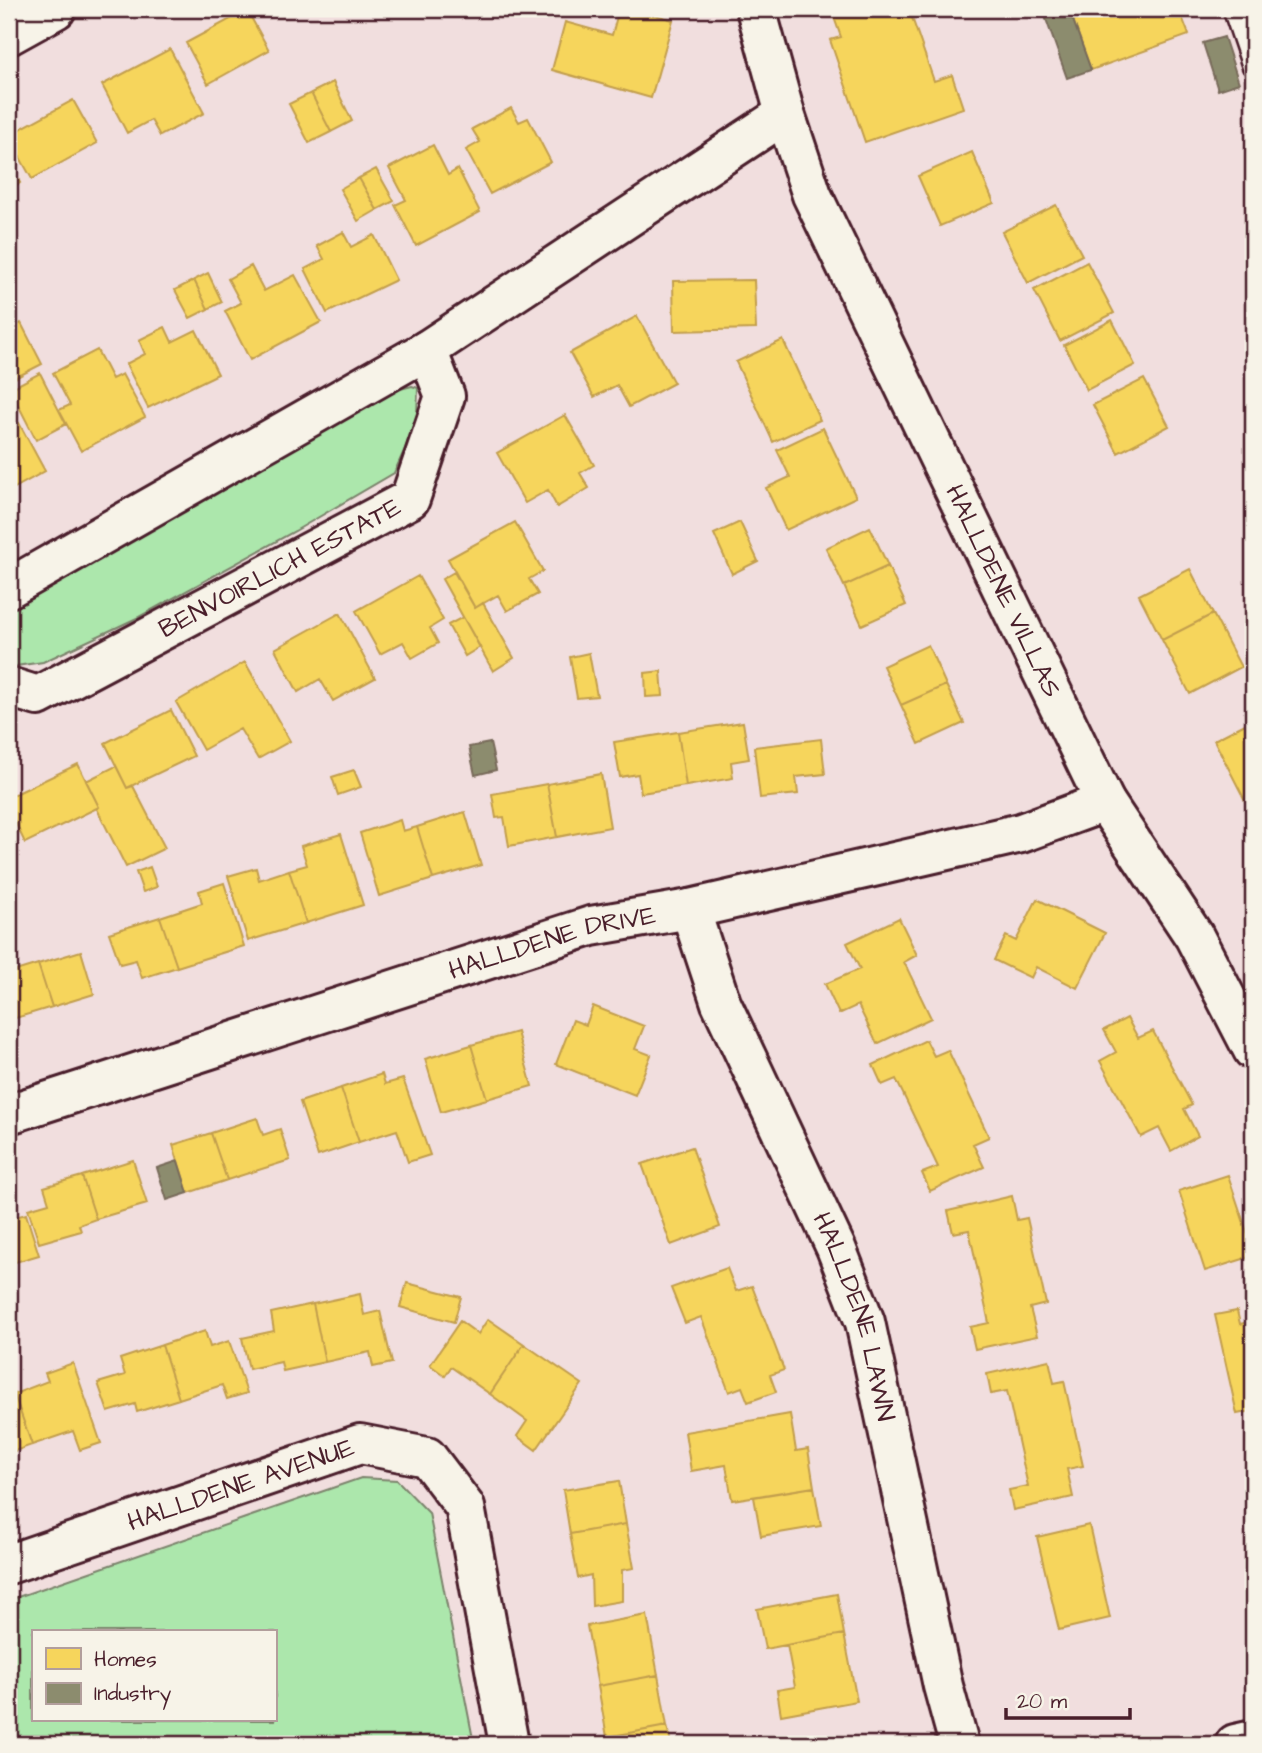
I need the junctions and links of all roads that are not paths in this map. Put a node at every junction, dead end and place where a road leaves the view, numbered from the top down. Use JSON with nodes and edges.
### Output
{"nodes":[{"id":1,"x":56,"y":9,"type":"edge"},
{"id":2,"x":755,"y":9,"type":"edge"},
{"id":3,"x":1234,"y":9,"type":"edge"},
{"id":4,"x":13,"y":24,"type":"edge"},
{"id":5,"x":1253,"y":65,"type":"edge"},
{"id":6,"x":785,"y":114,"type":"junction"},
{"id":7,"x":427,"y":349,"type":"junction"},
{"id":8,"x":9,"y":588,"type":"edge"},
{"id":9,"x":9,"y":687,"type":"edge"},
{"id":10,"x":1105,"y":802,"type":"junction"},
{"id":11,"x":690,"y":909,"type":"junction"},
{"id":12,"x":1253,"y":1050,"type":"edge"},
{"id":13,"x":9,"y":1114,"type":"edge"},
{"id":14,"x":9,"y":1564,"type":"edge"},
{"id":15,"x":1253,"y":1740,"type":"edge"},
{"id":16,"x":509,"y":1744,"type":"edge"},
{"id":17,"x":958,"y":1744,"type":"edge"},
{"id":18,"x":1235,"y":1744,"type":"edge"}],
"edges":[{"from":1,"to":4,"type":"street"},
{"from":2,"to":6,"type":"street","name":"HALLDENE VILLAS"},
{"from":3,"to":5,"type":"lane"},
{"from":6,"to":7,"type":"street"},
{"from":6,"to":10,"type":"street","name":"HALLDENE VILLAS"},
{"from":7,"to":8,"type":"street"},
{"from":7,"to":9,"type":"street","name":"BENVOIRLICH ESTATE"},
{"from":10,"to":11,"type":"street","name":"HALLDENE DRIVE"},
{"from":10,"to":12,"type":"street","name":"HALLDENE VILLAS"},
{"from":11,"to":13,"type":"street","name":"HALLDENE DRIVE"},
{"from":11,"to":17,"type":"street","name":"HALLDENE LAWN"},
{"from":14,"to":16,"type":"street","name":"HALLDENE AVENUE"},
{"from":15,"to":18,"type":"street"}]}
